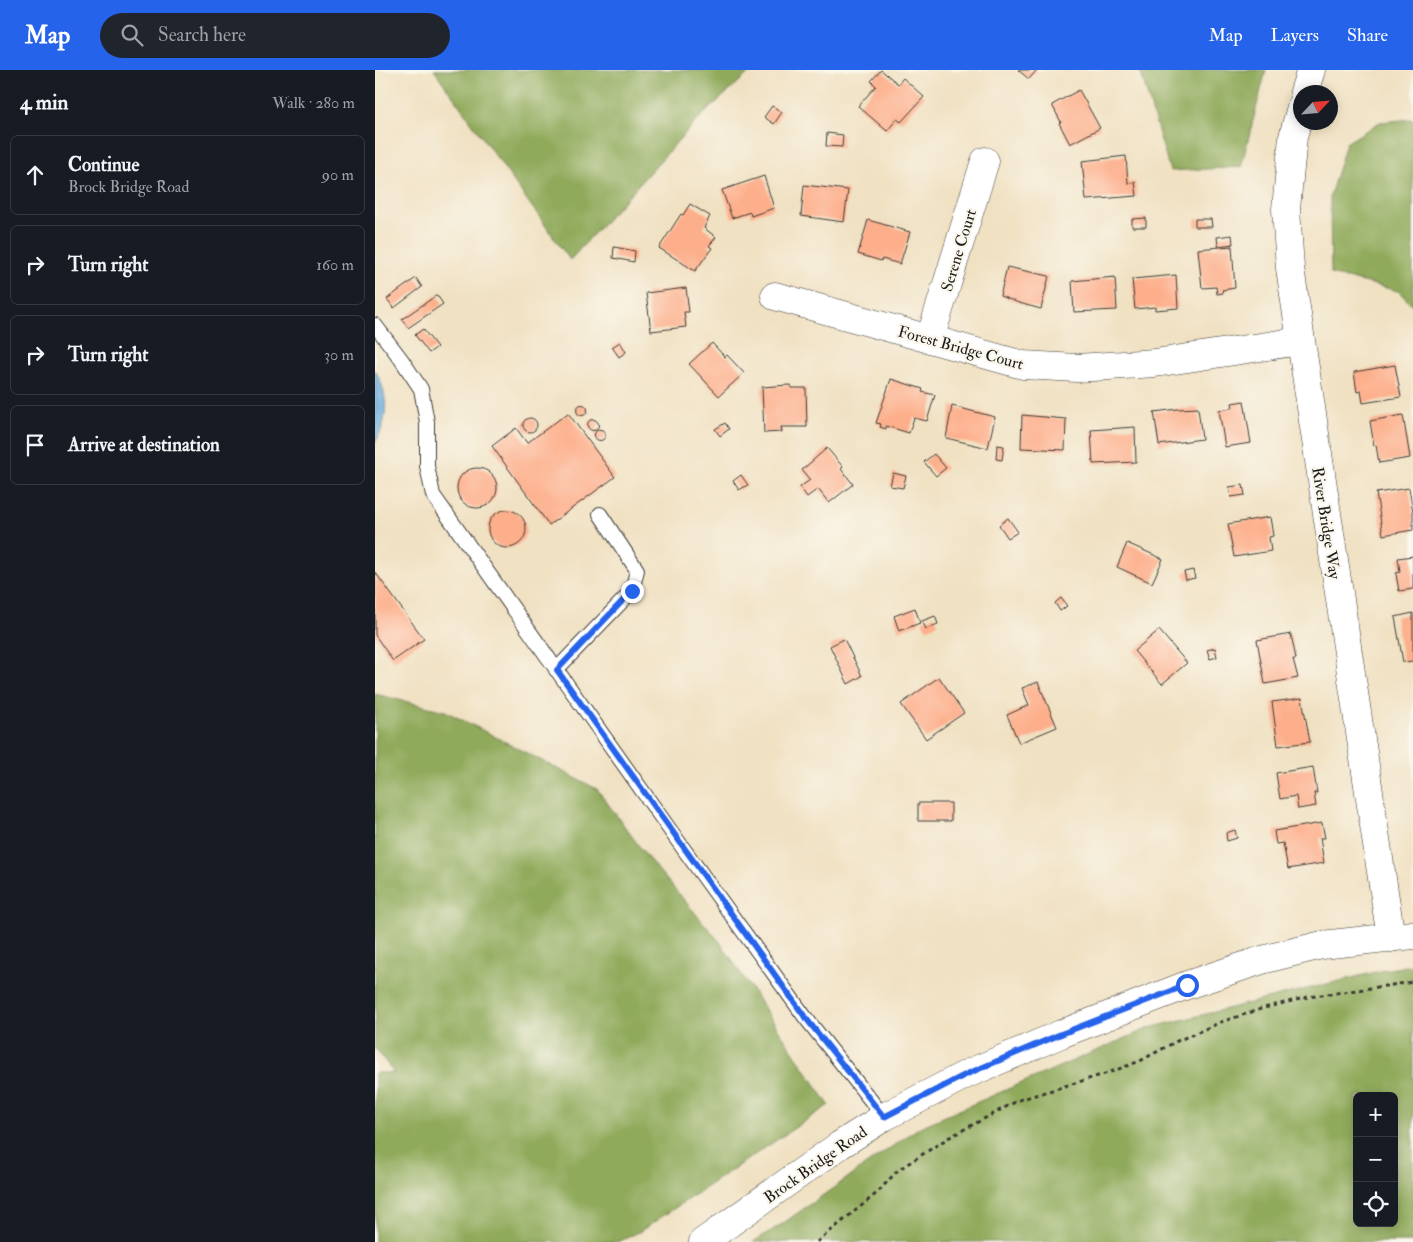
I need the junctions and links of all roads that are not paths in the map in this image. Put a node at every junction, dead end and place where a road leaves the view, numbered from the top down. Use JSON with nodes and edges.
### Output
{"nodes":[{"id":1,"x":1311,"y":70,"type":"edge"},
{"id":2,"x":1306,"y":85,"type":"edge"},
{"id":3,"x":1295,"y":130,"type":"edge"},
{"id":4,"x":985,"y":161,"type":"dead end"},
{"id":5,"x":775,"y":296,"type":"dead end"},
{"id":6,"x":375,"y":325,"type":"edge"},
{"id":7,"x":930,"y":339,"type":"junction"},
{"id":8,"x":1299,"y":341,"type":"junction"},
{"id":9,"x":600,"y":514,"type":"dead end"},
{"id":10,"x":557,"y":670,"type":"junction"},
{"id":11,"x":1402,"y":936,"type":"edge"},
{"id":12,"x":884,"y":1117,"type":"junction"},
{"id":13,"x":703,"y":1242,"type":"edge"}],
"edges":[{"from":1,"to":2,"type":"street"},
{"from":3,"to":8,"type":"street","name":"River Bridge Way"},
{"from":4,"to":7,"type":"street","name":"Serene Court"},
{"from":5,"to":7,"type":"street","name":"Forest Bridge Court"},
{"from":6,"to":10,"type":"lane"},
{"from":7,"to":8,"type":"street","name":"Forest Bridge Court"},
{"from":8,"to":11,"type":"street","name":"River Bridge Way"},
{"from":9,"to":10,"type":"lane"},
{"from":10,"to":12,"type":"lane"},
{"from":11,"to":12,"type":"street","name":"Brock Bridge Road"},
{"from":12,"to":13,"type":"street","name":"Brock Bridge Road"}]}
